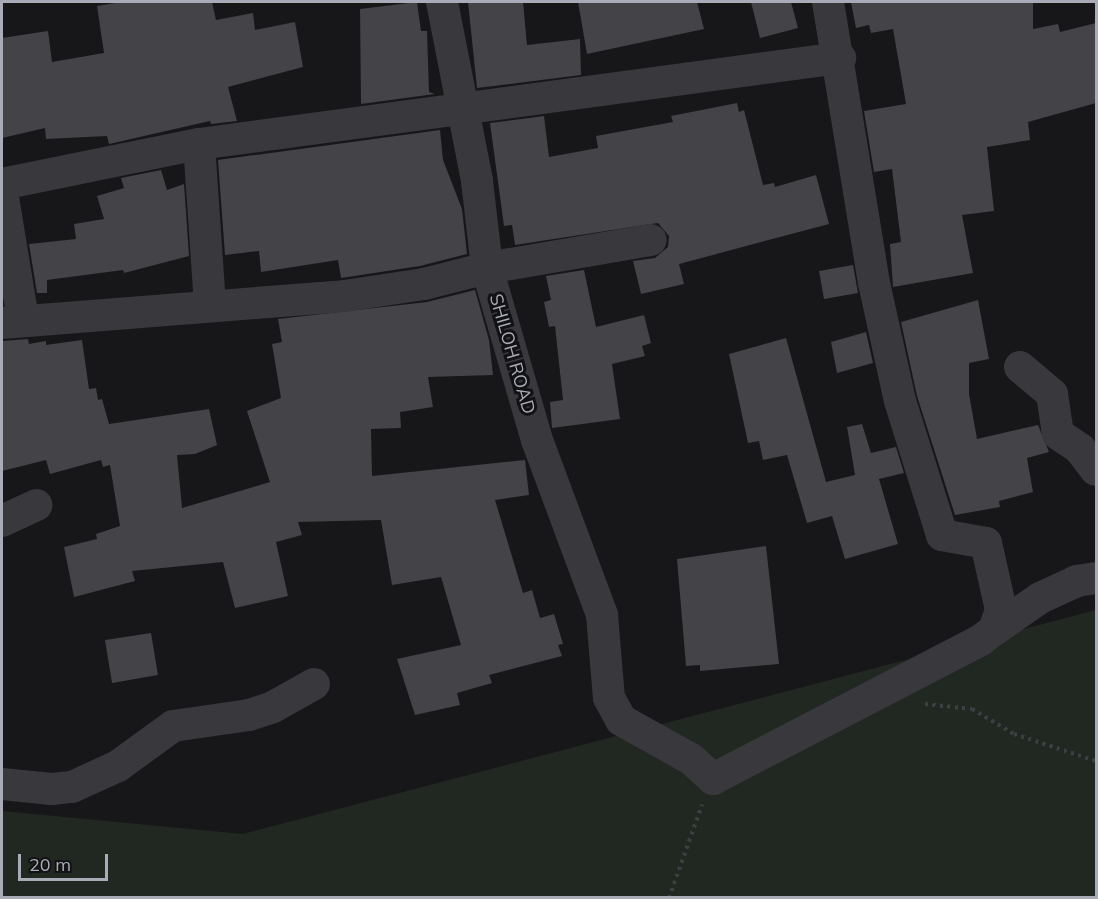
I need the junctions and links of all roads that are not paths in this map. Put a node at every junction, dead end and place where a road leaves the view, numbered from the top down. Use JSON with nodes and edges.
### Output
{"nodes":[{"id":1,"x":442,"y":2,"type":"edge"},
{"id":2,"x":828,"y":2,"type":"edge"},
{"id":3,"x":840,"y":58,"type":"junction"},
{"id":4,"x":463,"y":111,"type":"junction"},
{"id":5,"x":199,"y":144,"type":"junction"},
{"id":6,"x":2,"y":184,"type":"edge"},
{"id":7,"x":2,"y":191,"type":"edge"},
{"id":8,"x":651,"y":240,"type":"dead end"},
{"id":9,"x":487,"y":268,"type":"junction"},
{"id":10,"x":210,"y":305,"type":"junction"},
{"id":11,"x":12,"y":321,"type":"edge"},
{"id":12,"x":1020,"y":367,"type":"dead end"},
{"id":13,"x":1096,"y":470,"type":"edge"},
{"id":14,"x":37,"y":505,"type":"dead end"},
{"id":15,"x":2,"y":521,"type":"edge"},
{"id":16,"x":1096,"y":578,"type":"edge"},
{"id":17,"x":994,"y":630,"type":"junction"},
{"id":18,"x":315,"y":684,"type":"dead end"},
{"id":19,"x":2,"y":784,"type":"edge"}],
"edges":[{"from":1,"to":4,"type":"street","name":"SHILOH ROAD"},
{"from":2,"to":3,"type":"street"},
{"from":3,"to":4,"type":"street"},
{"from":3,"to":17,"type":"street"},
{"from":4,"to":5,"type":"street"},
{"from":4,"to":9,"type":"street","name":"SHILOH ROAD"},
{"from":5,"to":6,"type":"street"},
{"from":5,"to":10,"type":"street"},
{"from":7,"to":11,"type":"street"},
{"from":8,"to":9,"type":"street"},
{"from":9,"to":10,"type":"street"},
{"from":9,"to":17,"type":"street","name":"SHILOH ROAD"},
{"from":10,"to":11,"type":"street"},
{"from":12,"to":13,"type":"street"},
{"from":14,"to":15,"type":"street"},
{"from":16,"to":17,"type":"street"},
{"from":18,"to":19,"type":"street"}]}
